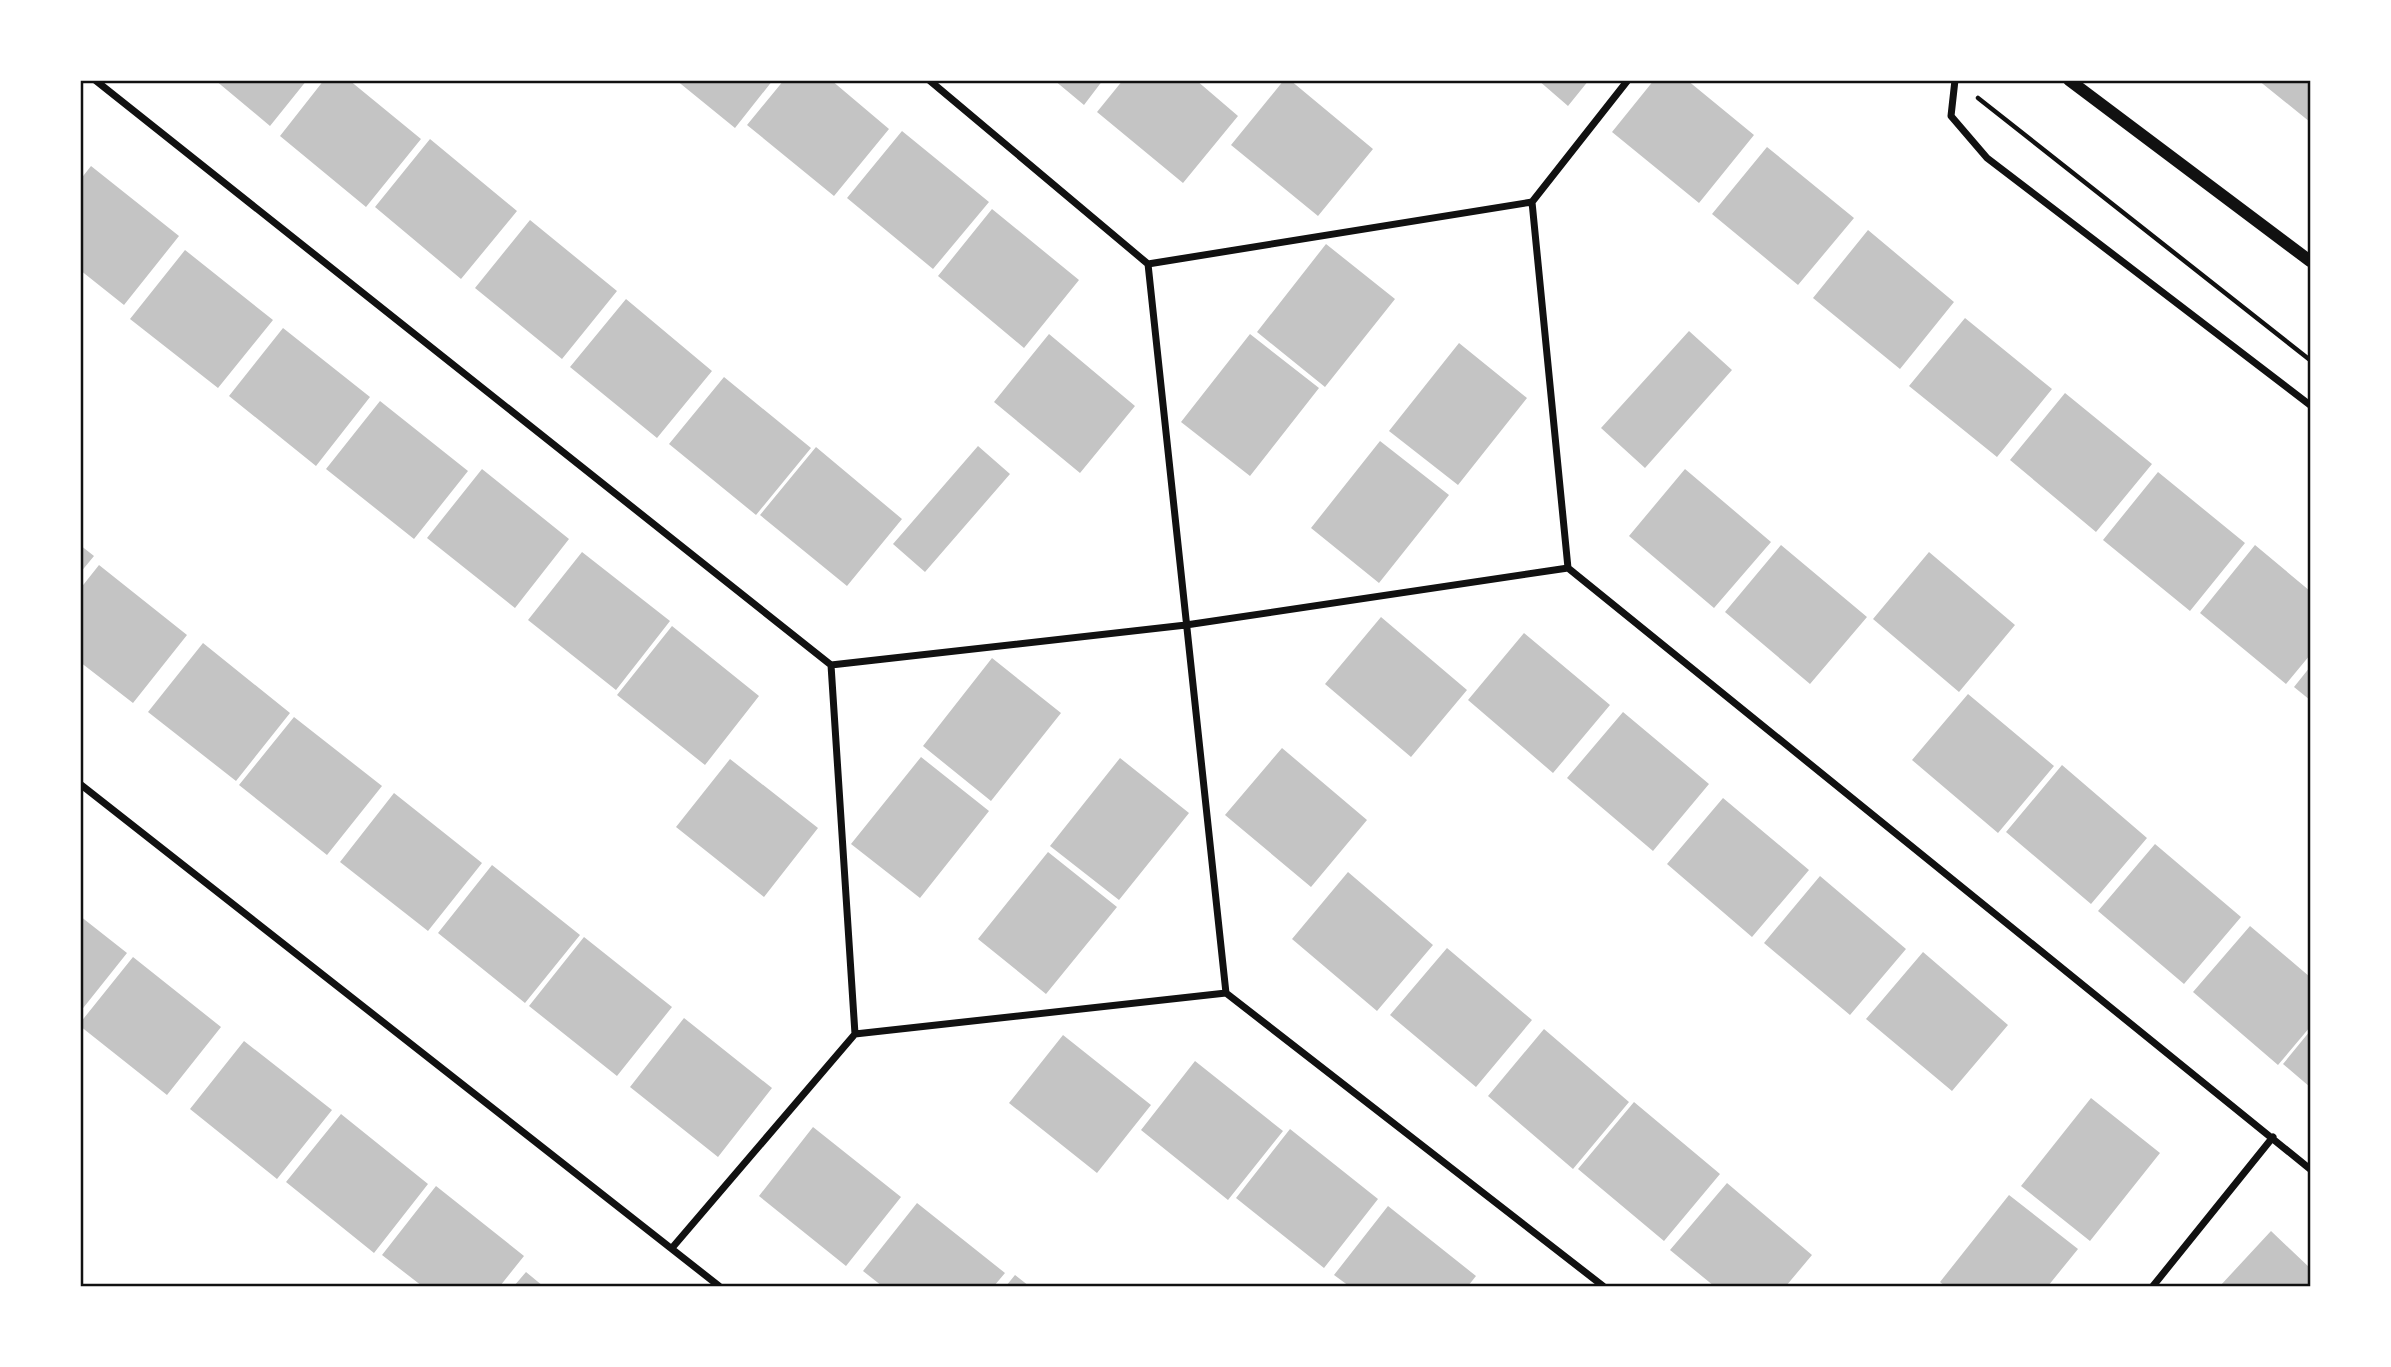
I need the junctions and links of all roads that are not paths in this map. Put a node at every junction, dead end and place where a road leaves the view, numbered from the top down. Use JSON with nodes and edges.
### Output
{"nodes":[{"id":1,"x":95,"y":80,"type":"edge"},
{"id":2,"x":929,"y":80,"type":"edge"},
{"id":3,"x":1628,"y":80,"type":"edge"},
{"id":4,"x":2069,"y":80,"type":"edge"},
{"id":5,"x":1955,"y":81,"type":"edge"},
{"id":6,"x":1532,"y":202,"type":"junction"},
{"id":7,"x":2311,"y":261,"type":"edge"},
{"id":8,"x":1148,"y":264,"type":"junction"},
{"id":9,"x":2311,"y":405,"type":"edge"},
{"id":10,"x":1568,"y":568,"type":"junction"},
{"id":11,"x":1186,"y":625,"type":"junction"},
{"id":12,"x":831,"y":665,"type":"junction"},
{"id":13,"x":80,"y":784,"type":"edge"},
{"id":14,"x":1226,"y":993,"type":"junction"},
{"id":15,"x":855,"y":1034,"type":"junction"},
{"id":16,"x":2273,"y":1137,"type":"junction"},
{"id":17,"x":2311,"y":1169,"type":"edge"},
{"id":18,"x":672,"y":1248,"type":"junction"},
{"id":19,"x":719,"y":1286,"type":"edge"},
{"id":20,"x":1603,"y":1286,"type":"edge"},
{"id":21,"x":2153,"y":1286,"type":"edge"}],
"edges":[{"from":1,"to":12,"type":"street"},
{"from":2,"to":8,"type":"street"},
{"from":3,"to":6,"type":"street"},
{"from":4,"to":7,"type":"street"},
{"from":5,"to":9,"type":"street"},
{"from":6,"to":8,"type":"street"},
{"from":6,"to":10,"type":"street"},
{"from":8,"to":11,"type":"street"},
{"from":10,"to":11,"type":"street"},
{"from":10,"to":16,"type":"street"},
{"from":11,"to":12,"type":"street"},
{"from":11,"to":14,"type":"street"},
{"from":12,"to":15,"type":"street"},
{"from":13,"to":18,"type":"street"},
{"from":14,"to":15,"type":"street"},
{"from":14,"to":20,"type":"street"},
{"from":15,"to":18,"type":"street"},
{"from":16,"to":17,"type":"street"},
{"from":16,"to":21,"type":"street"},
{"from":18,"to":19,"type":"street"}]}
